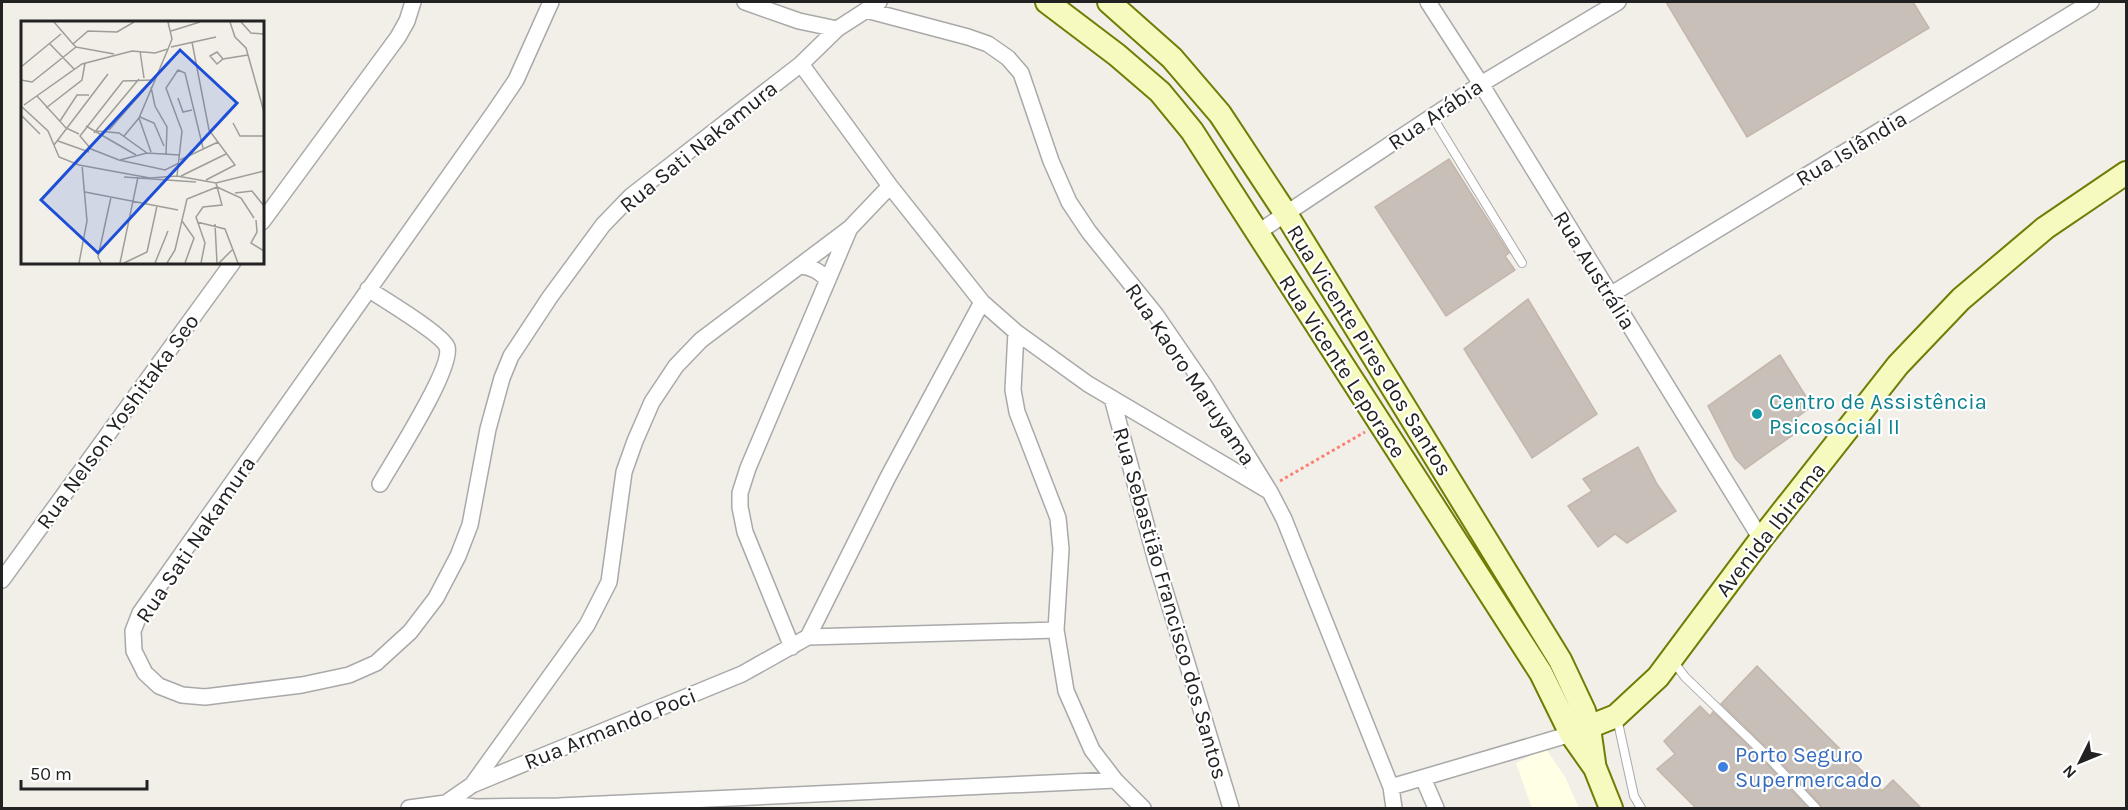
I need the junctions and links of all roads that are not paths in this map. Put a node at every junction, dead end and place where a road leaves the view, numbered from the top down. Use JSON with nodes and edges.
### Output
{"nodes":[{"id":1,"x":413,"y":2,"type":"edge"},
{"id":2,"x":550,"y":2,"type":"edge"},
{"id":3,"x":745,"y":2,"type":"edge"},
{"id":4,"x":1047,"y":2,"type":"edge"},
{"id":5,"x":1109,"y":2,"type":"edge"},
{"id":6,"x":1428,"y":2,"type":"edge"},
{"id":7,"x":1618,"y":2,"type":"edge"},
{"id":8,"x":2091,"y":2,"type":"edge"},
{"id":9,"x":872,"y":6,"type":"edge"},
{"id":10,"x":837,"y":29,"type":"junction"},
{"id":11,"x":801,"y":64,"type":"junction"},
{"id":12,"x":1480,"y":84,"type":"junction"},
{"id":13,"x":1432,"y":116,"type":"junction"},
{"id":14,"x":2127,"y":173,"type":"edge"},
{"id":15,"x":890,"y":186,"type":"junction"},
{"id":16,"x":1286,"y":214,"type":"junction"},
{"id":17,"x":264,"y":219,"type":"edge"},
{"id":18,"x":850,"y":228,"type":"junction"},
{"id":19,"x":1257,"y":233,"type":"junction"},
{"id":20,"x":1522,"y":263,"type":"dead end"},
{"id":21,"x":232,"y":264,"type":"edge"},
{"id":22,"x":800,"y":266,"type":"junction"},
{"id":23,"x":828,"y":280,"type":"junction"},
{"id":24,"x":368,"y":290,"type":"junction"},
{"id":25,"x":1610,"y":296,"type":"junction"},
{"id":26,"x":982,"y":302,"type":"junction"},
{"id":27,"x":1016,"y":332,"type":"junction"},
{"id":28,"x":1112,"y":398,"type":"junction"},
{"id":29,"x":380,"y":484,"type":"dead end"},
{"id":30,"x":1269,"y":490,"type":"junction"},
{"id":31,"x":1761,"y":539,"type":"junction"},
{"id":32,"x":2,"y":580,"type":"edge"},
{"id":33,"x":1056,"y":630,"type":"junction"},
{"id":34,"x":808,"y":637,"type":"junction"},
{"id":35,"x":792,"y":647,"type":"junction"},
{"id":36,"x":1672,"y":660,"type":"junction"},
{"id":37,"x":1616,"y":716,"type":"junction"},
{"id":38,"x":1580,"y":731,"type":"junction"},
{"id":39,"x":1423,"y":778,"type":"junction"},
{"id":40,"x":1114,"y":780,"type":"junction"},
{"id":41,"x":472,"y":784,"type":"junction"},
{"id":42,"x":1391,"y":787,"type":"junction"},
{"id":43,"x":446,"y":803,"type":"junction"},
{"id":44,"x":416,"y":808,"type":"edge"},
{"id":45,"x":1143,"y":808,"type":"edge"},
{"id":46,"x":1230,"y":808,"type":"edge"},
{"id":47,"x":1394,"y":808,"type":"edge"},
{"id":48,"x":1436,"y":808,"type":"edge"},
{"id":49,"x":1611,"y":808,"type":"edge"},
{"id":50,"x":1641,"y":808,"type":"edge"},
{"id":51,"x":1816,"y":808,"type":"edge"}],
"edges":[{"from":1,"to":17,"type":"street"},
{"from":2,"to":24,"type":"street","name":"Rua Sati Nakamura"},
{"from":3,"to":10,"type":"street"},
{"from":4,"to":19,"type":"main road","name":"Rua Vicente Leporace"},
{"from":5,"to":16,"type":"main road","name":"Rua Vicente Pires dos Santos"},
{"from":6,"to":12,"type":"street","name":"Rua Austrália"},
{"from":7,"to":12,"type":"street","name":"Rua Arábia"},
{"from":8,"to":25,"type":"street","name":"Rua Islândia"},
{"from":9,"to":10,"type":"street","name":"Rua Sati Nakamura"},
{"from":9,"to":30,"type":"street","name":"Rua Kaoro Maruyama"},
{"from":10,"to":11,"type":"street","name":"Rua Sati Nakamura"},
{"from":11,"to":15,"type":"street"},
{"from":11,"to":24,"type":"street","name":"Rua Sati Nakamura"},
{"from":12,"to":13,"type":"street","name":"Rua Arábia"},
{"from":12,"to":25,"type":"street","name":"Rua Austrália"},
{"from":13,"to":16,"type":"street","name":"Rua Arábia"},
{"from":13,"to":20,"type":"lane"},
{"from":14,"to":31,"type":"main road","name":"Avenida Ibirama"},
{"from":15,"to":18,"type":"street"},
{"from":15,"to":26,"type":"street"},
{"from":16,"to":19,"type":"street","name":"Rua Arábia"},
{"from":16,"to":38,"type":"main road","name":"Rua Vicente Pires dos Santos"},
{"from":18,"to":22,"type":"street"},
{"from":18,"to":23,"type":"street"},
{"from":19,"to":38,"type":"main road","name":"Rua Vicente Leporace"},
{"from":21,"to":32,"type":"street","name":"Rua Nelson Yoshitaka Seo"},
{"from":22,"to":23,"type":"street"},
{"from":22,"to":41,"type":"street"},
{"from":23,"to":35,"type":"street"},
{"from":24,"to":29,"type":"street"},
{"from":25,"to":31,"type":"street","name":"Rua Austrália"},
{"from":26,"to":27,"type":"street"},
{"from":26,"to":34,"type":"street"},
{"from":27,"to":28,"type":"street"},
{"from":27,"to":33,"type":"street"},
{"from":28,"to":30,"type":"street"},
{"from":28,"to":46,"type":"street","name":"Rua Sebastião Francisco dos Santos"},
{"from":30,"to":42,"type":"street","name":"Rua Kaoro Maruyama"},
{"from":31,"to":36,"type":"main road","name":"Avenida Ibirama"},
{"from":33,"to":34,"type":"street"},
{"from":33,"to":40,"type":"street"},
{"from":34,"to":35,"type":"street","name":"Rua Armando Poci"},
{"from":35,"to":41,"type":"street","name":"Rua Armando Poci"},
{"from":36,"to":37,"type":"main road","name":"Avenida Ibirama"},
{"from":36,"to":51,"type":"lane"},
{"from":37,"to":38,"type":"main road","name":"Avenida Ibirama"},
{"from":37,"to":50,"type":"lane"},
{"from":38,"to":39,"type":"street"},
{"from":38,"to":49,"type":"main road","name":"Rua Vicente Leporace"},
{"from":39,"to":42,"type":"street"},
{"from":39,"to":48,"type":"street"},
{"from":40,"to":43,"type":"street"},
{"from":40,"to":45,"type":"street"},
{"from":41,"to":43,"type":"street","name":"Rua Armando Poci"},
{"from":42,"to":47,"type":"street","name":"Rua Kaoro Maruyama"},
{"from":43,"to":44,"type":"street","name":"Rua Armando Poci"}]}
